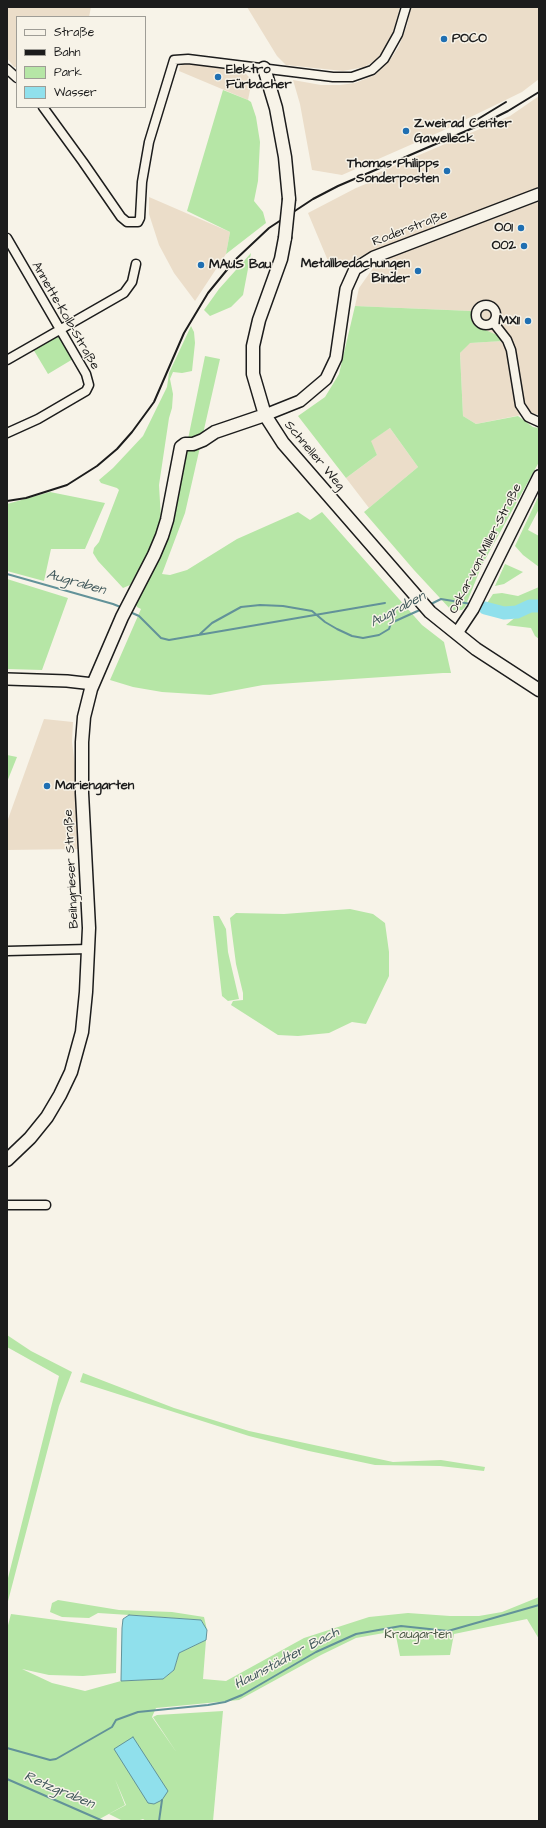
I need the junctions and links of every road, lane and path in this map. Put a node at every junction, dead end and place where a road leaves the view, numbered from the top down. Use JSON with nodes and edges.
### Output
{"nodes":[{"id":1,"x":406,"y":7,"type":"edge"},
{"id":2,"x":264,"y":68,"type":"junction"},
{"id":3,"x":7,"y":69,"type":"edge"},
{"id":4,"x":16,"y":77,"type":"edge"},
{"id":5,"x":44,"y":108,"type":"edge"},
{"id":6,"x":539,"y":194,"type":"edge"},
{"id":7,"x":7,"y":238,"type":"edge"},
{"id":8,"x":136,"y":264,"type":"dead end"},
{"id":9,"x":493,"y":322,"type":"dead end"},
{"id":10,"x":61,"y":330,"type":"junction"},
{"id":11,"x":7,"y":360,"type":"edge"},
{"id":12,"x":265,"y":415,"type":"junction"},
{"id":13,"x":539,"y":422,"type":"edge"},
{"id":14,"x":7,"y":433,"type":"edge"},
{"id":15,"x":539,"y":476,"type":"edge"},
{"id":16,"x":457,"y":633,"type":"junction"},
{"id":17,"x":7,"y":680,"type":"edge"},
{"id":18,"x":93,"y":684,"type":"junction"},
{"id":19,"x":539,"y":690,"type":"edge"},
{"id":20,"x":89,"y":949,"type":"junction"},
{"id":21,"x":7,"y":951,"type":"edge"},
{"id":22,"x":7,"y":1160,"type":"edge"},
{"id":23,"x":7,"y":1205,"type":"edge"},
{"id":24,"x":46,"y":1205,"type":"dead end"}],
"edges":[{"from":1,"to":2,"type":"street"},
{"from":2,"to":5,"type":"street"},
{"from":2,"to":12,"type":"main road","name":"Schneller Weg","bridge":true},
{"from":3,"to":4,"type":"street"},
{"from":6,"to":12,"type":"street","name":"Roderstraße"},
{"from":7,"to":10,"type":"street","name":"Annette-Kolb-Straße"},
{"from":8,"to":10,"type":"street"},
{"from":9,"to":13,"type":"street"},
{"from":10,"to":11,"type":"street"},
{"from":10,"to":14,"type":"street","name":"Annette-Kolb-Straße"},
{"from":12,"to":16,"type":"main road","name":"Schneller Weg"},
{"from":12,"to":18,"type":"main road","name":"Beilngrieser Straße"},
{"from":15,"to":16,"type":"street","name":"Oskar-von-Miller-Straße"},
{"from":16,"to":19,"type":"main road","name":"Schneller Weg"},
{"from":17,"to":18,"type":"street"},
{"from":18,"to":20,"type":"main road","name":"Beilngrieser Straße"},
{"from":20,"to":21,"type":"street"},
{"from":20,"to":22,"type":"main road","name":"Beilngrieser Straße"},
{"from":23,"to":24,"type":"street"}]}
